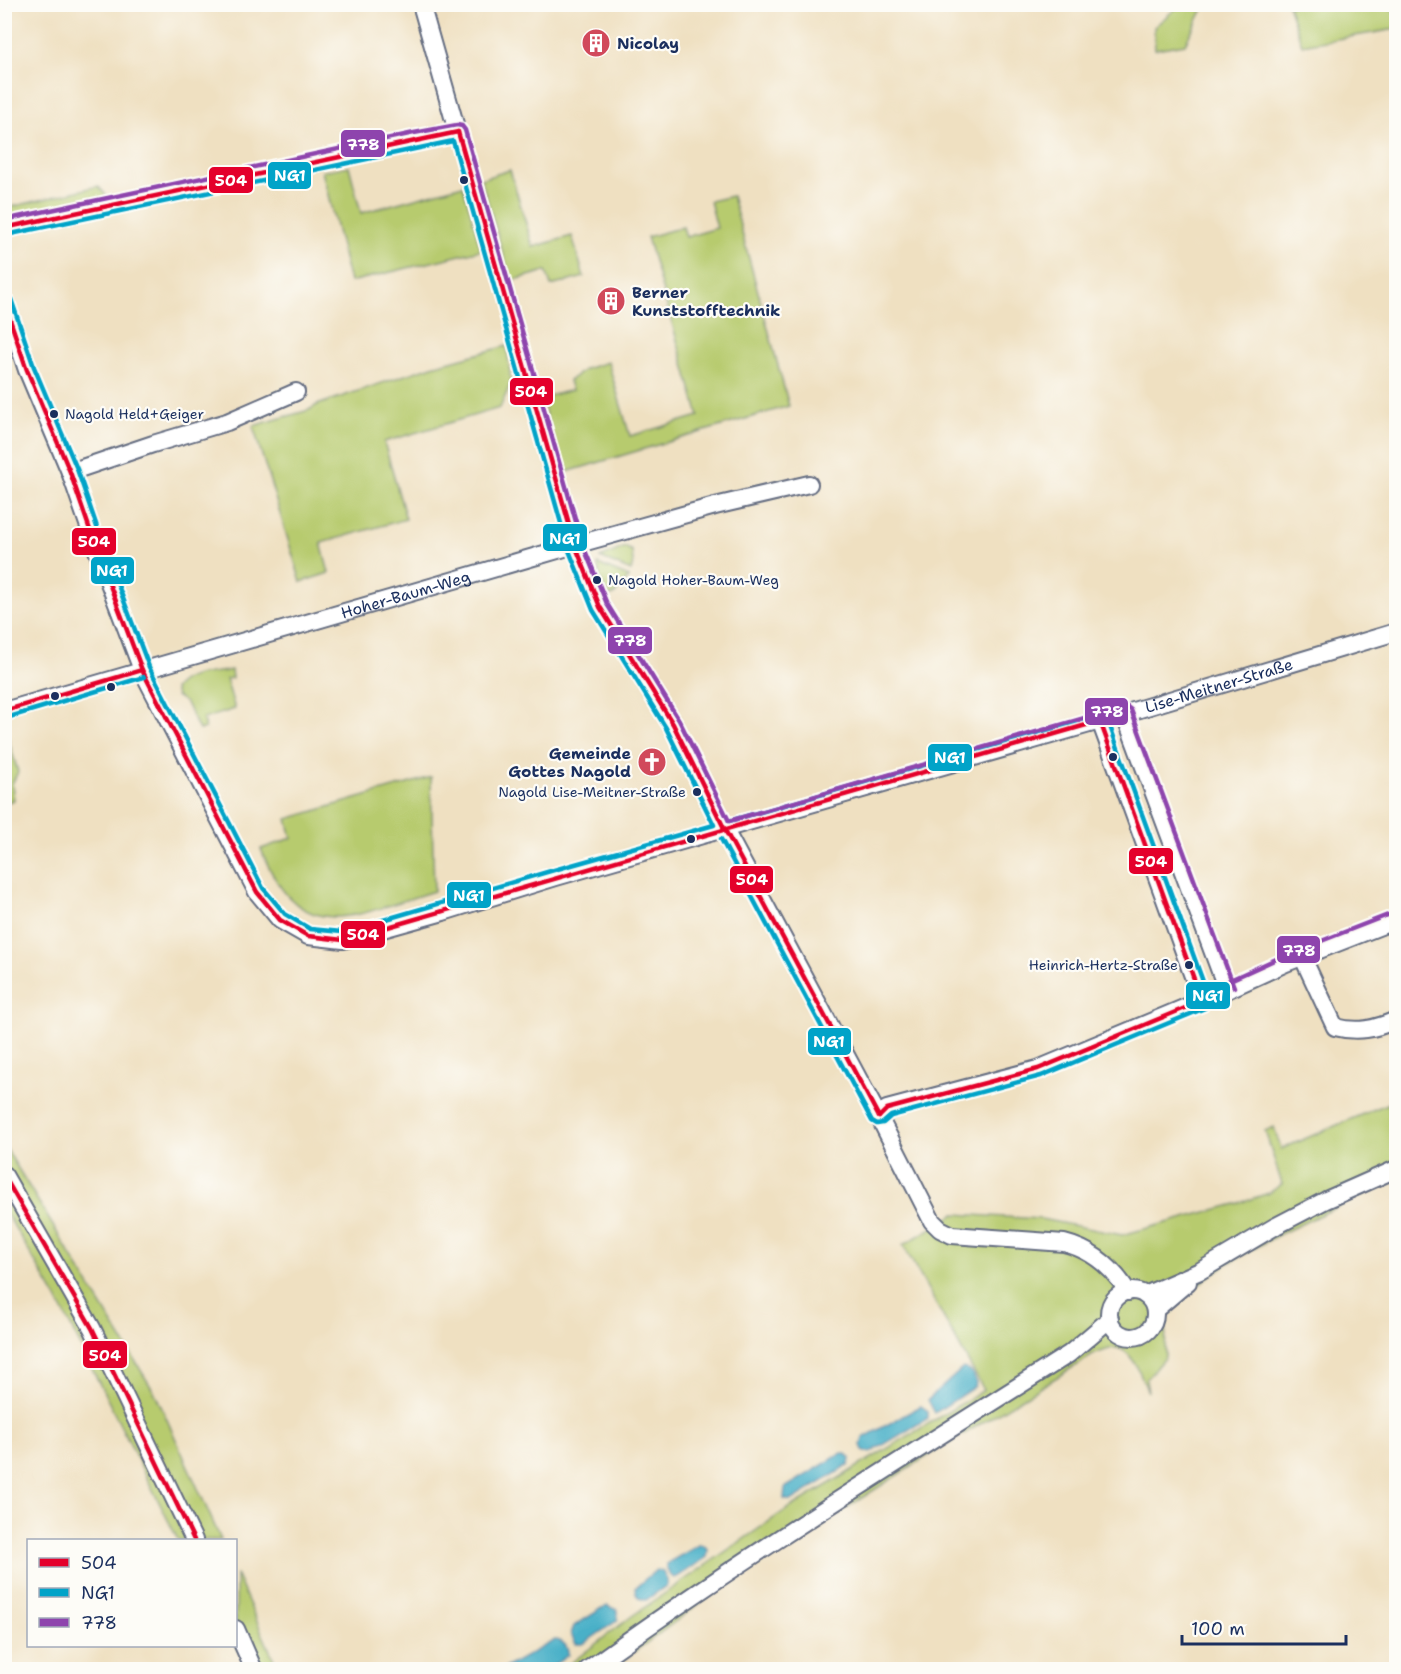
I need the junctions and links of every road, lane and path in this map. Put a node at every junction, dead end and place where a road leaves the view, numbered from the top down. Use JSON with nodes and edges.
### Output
{"nodes":[{"id":1,"x":421,"y":4,"type":"edge"},
{"id":2,"x":459,"y":132,"type":"junction"},
{"id":3,"x":4,"y":228,"type":"edge"},
{"id":4,"x":4,"y":301,"type":"edge"},
{"id":5,"x":296,"y":392,"type":"dead end"},
{"id":6,"x":70,"y":472,"type":"junction"},
{"id":7,"x":809,"y":484,"type":"dead end"},
{"id":8,"x":575,"y":545,"type":"junction"},
{"id":9,"x":1396,"y":632,"type":"edge"},
{"id":10,"x":142,"y":670,"type":"junction"},
{"id":11,"x":4,"y":711,"type":"edge"},
{"id":12,"x":1124,"y":713,"type":"junction"},
{"id":13,"x":1100,"y":721,"type":"junction"},
{"id":14,"x":725,"y":830,"type":"junction"},
{"id":15,"x":1396,"y":920,"type":"edge"},
{"id":16,"x":1302,"y":956,"type":"junction"},
{"id":17,"x":1227,"y":990,"type":"junction"},
{"id":18,"x":1202,"y":1001,"type":"junction"},
{"id":19,"x":1396,"y":1020,"type":"edge"},
{"id":20,"x":879,"y":1117,"type":"junction"},
{"id":21,"x":1396,"y":1170,"type":"edge"},
{"id":22,"x":4,"y":1175,"type":"edge"},
{"id":23,"x":1200,"y":1271,"type":"junction"},
{"id":24,"x":1145,"y":1295,"type":"junction"},
{"id":25,"x":1121,"y":1296,"type":"junction"},
{"id":26,"x":1155,"y":1310,"type":"junction"},
{"id":27,"x":1114,"y":1326,"type":"junction"},
{"id":28,"x":194,"y":1539,"type":"edge"},
{"id":29,"x":237,"y":1631,"type":"edge"},
{"id":30,"x":255,"y":1670,"type":"edge"},
{"id":31,"x":587,"y":1670,"type":"edge"}],
"edges":[{"from":1,"to":2,"type":"street"},
{"from":2,"to":3,"type":"street"},
{"from":2,"to":8,"type":"street"},
{"from":4,"to":6,"type":"street","name":"Lise-Meitner-Straße"},
{"from":5,"to":6,"type":"street"},
{"from":6,"to":10,"type":"street","name":"Lise-Meitner-Straße"},
{"from":7,"to":8,"type":"street","name":"Hoher-Baum-Weg"},
{"from":8,"to":10,"type":"street","name":"Hoher-Baum-Weg"},
{"from":8,"to":14,"type":"street"},
{"from":9,"to":12,"type":"street","name":"Lise-Meitner-Straße"},
{"from":10,"to":11,"type":"street","name":"Hoher-Baum-Weg"},
{"from":10,"to":14,"type":"street","name":"Lise-Meitner-Straße"},
{"from":12,"to":13,"type":"street","name":"Lise-Meitner-Straße"},
{"from":12,"to":17,"type":"street"},
{"from":13,"to":14,"type":"street","name":"Lise-Meitner-Straße"},
{"from":13,"to":18,"type":"street"},
{"from":14,"to":20,"type":"street"},
{"from":15,"to":16,"type":"street"},
{"from":16,"to":17,"type":"street"},
{"from":16,"to":19,"type":"street"},
{"from":17,"to":18,"type":"street"},
{"from":18,"to":20,"type":"street"},
{"from":20,"to":25,"type":"street"},
{"from":21,"to":23,"type":"street"},
{"from":22,"to":28,"type":"street"},
{"from":23,"to":24,"type":"street"},
{"from":23,"to":26,"type":"street"},
{"from":24,"to":25,"type":"street"},
{"from":24,"to":26,"type":"street"},
{"from":25,"to":27,"type":"street"},
{"from":26,"to":27,"type":"street"},
{"from":27,"to":31,"type":"street"},
{"from":29,"to":30,"type":"street"}]}
